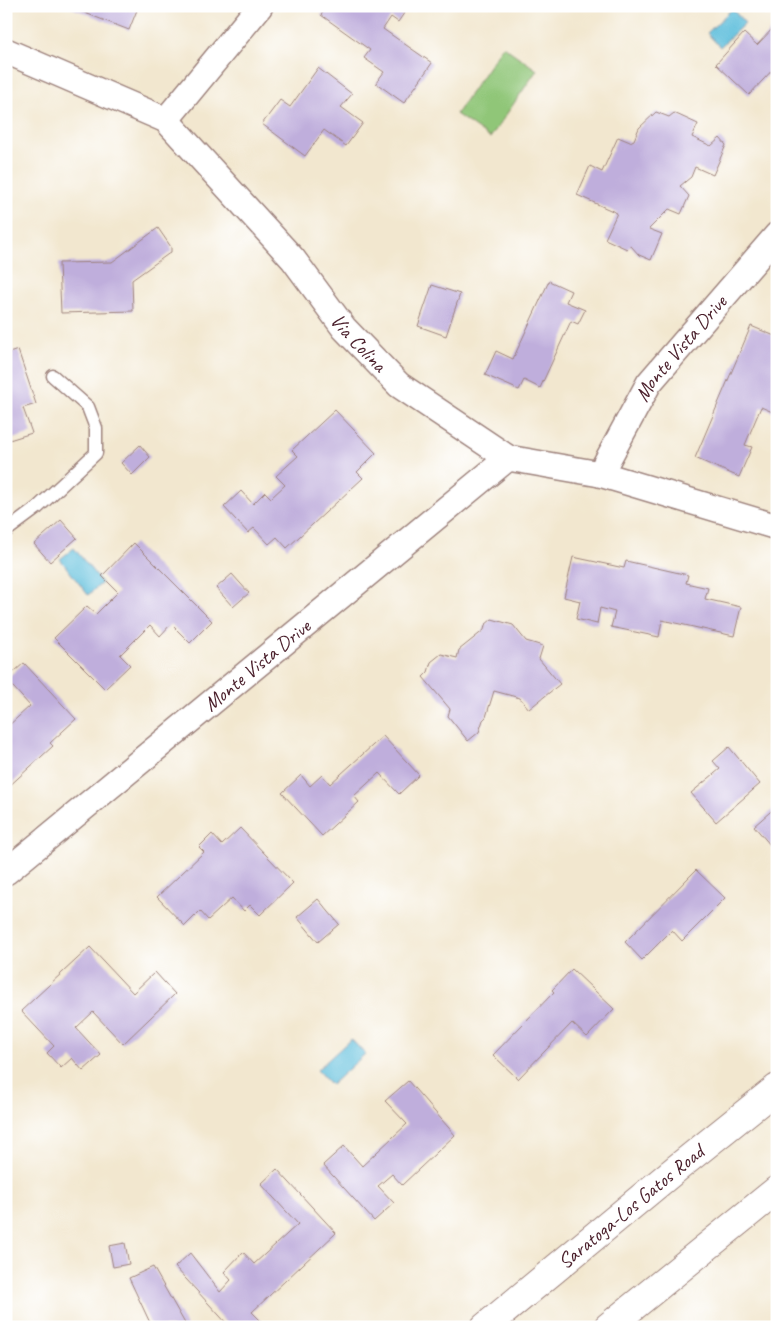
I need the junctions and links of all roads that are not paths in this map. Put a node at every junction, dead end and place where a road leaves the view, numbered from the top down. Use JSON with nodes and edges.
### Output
{"nodes":[{"id":1,"x":260,"y":6,"type":"edge"},
{"id":2,"x":6,"y":51,"type":"edge"},
{"id":3,"x":166,"y":120,"type":"junction"},
{"id":4,"x":777,"y":235,"type":"edge"},
{"id":5,"x":53,"y":376,"type":"dead end"},
{"id":6,"x":508,"y":458,"type":"junction"},
{"id":7,"x":600,"y":474,"type":"junction"},
{"id":8,"x":777,"y":527,"type":"edge"},
{"id":9,"x":6,"y":530,"type":"edge"},
{"id":10,"x":6,"y":872,"type":"edge"},
{"id":11,"x":777,"y":1088,"type":"edge"},
{"id":12,"x":777,"y":1190,"type":"edge"},
{"id":13,"x":485,"y":1327,"type":"edge"},
{"id":14,"x":608,"y":1327,"type":"edge"}],
"edges":[{"from":1,"to":3,"type":"street"},
{"from":2,"to":3,"type":"street","name":"Via Colina"},
{"from":3,"to":6,"type":"street","name":"Via Colina"},
{"from":4,"to":7,"type":"street","name":"Monte Vista Drive"},
{"from":5,"to":9,"type":"lane"},
{"from":6,"to":7,"type":"street","name":"Via Colina"},
{"from":6,"to":10,"type":"street","name":"Monte Vista Drive"},
{"from":7,"to":8,"type":"street","name":"Via Colina"},
{"from":11,"to":13,"type":"main road","name":"Saratoga-Los Gatos Road"},
{"from":12,"to":14,"type":"main road"}]}
